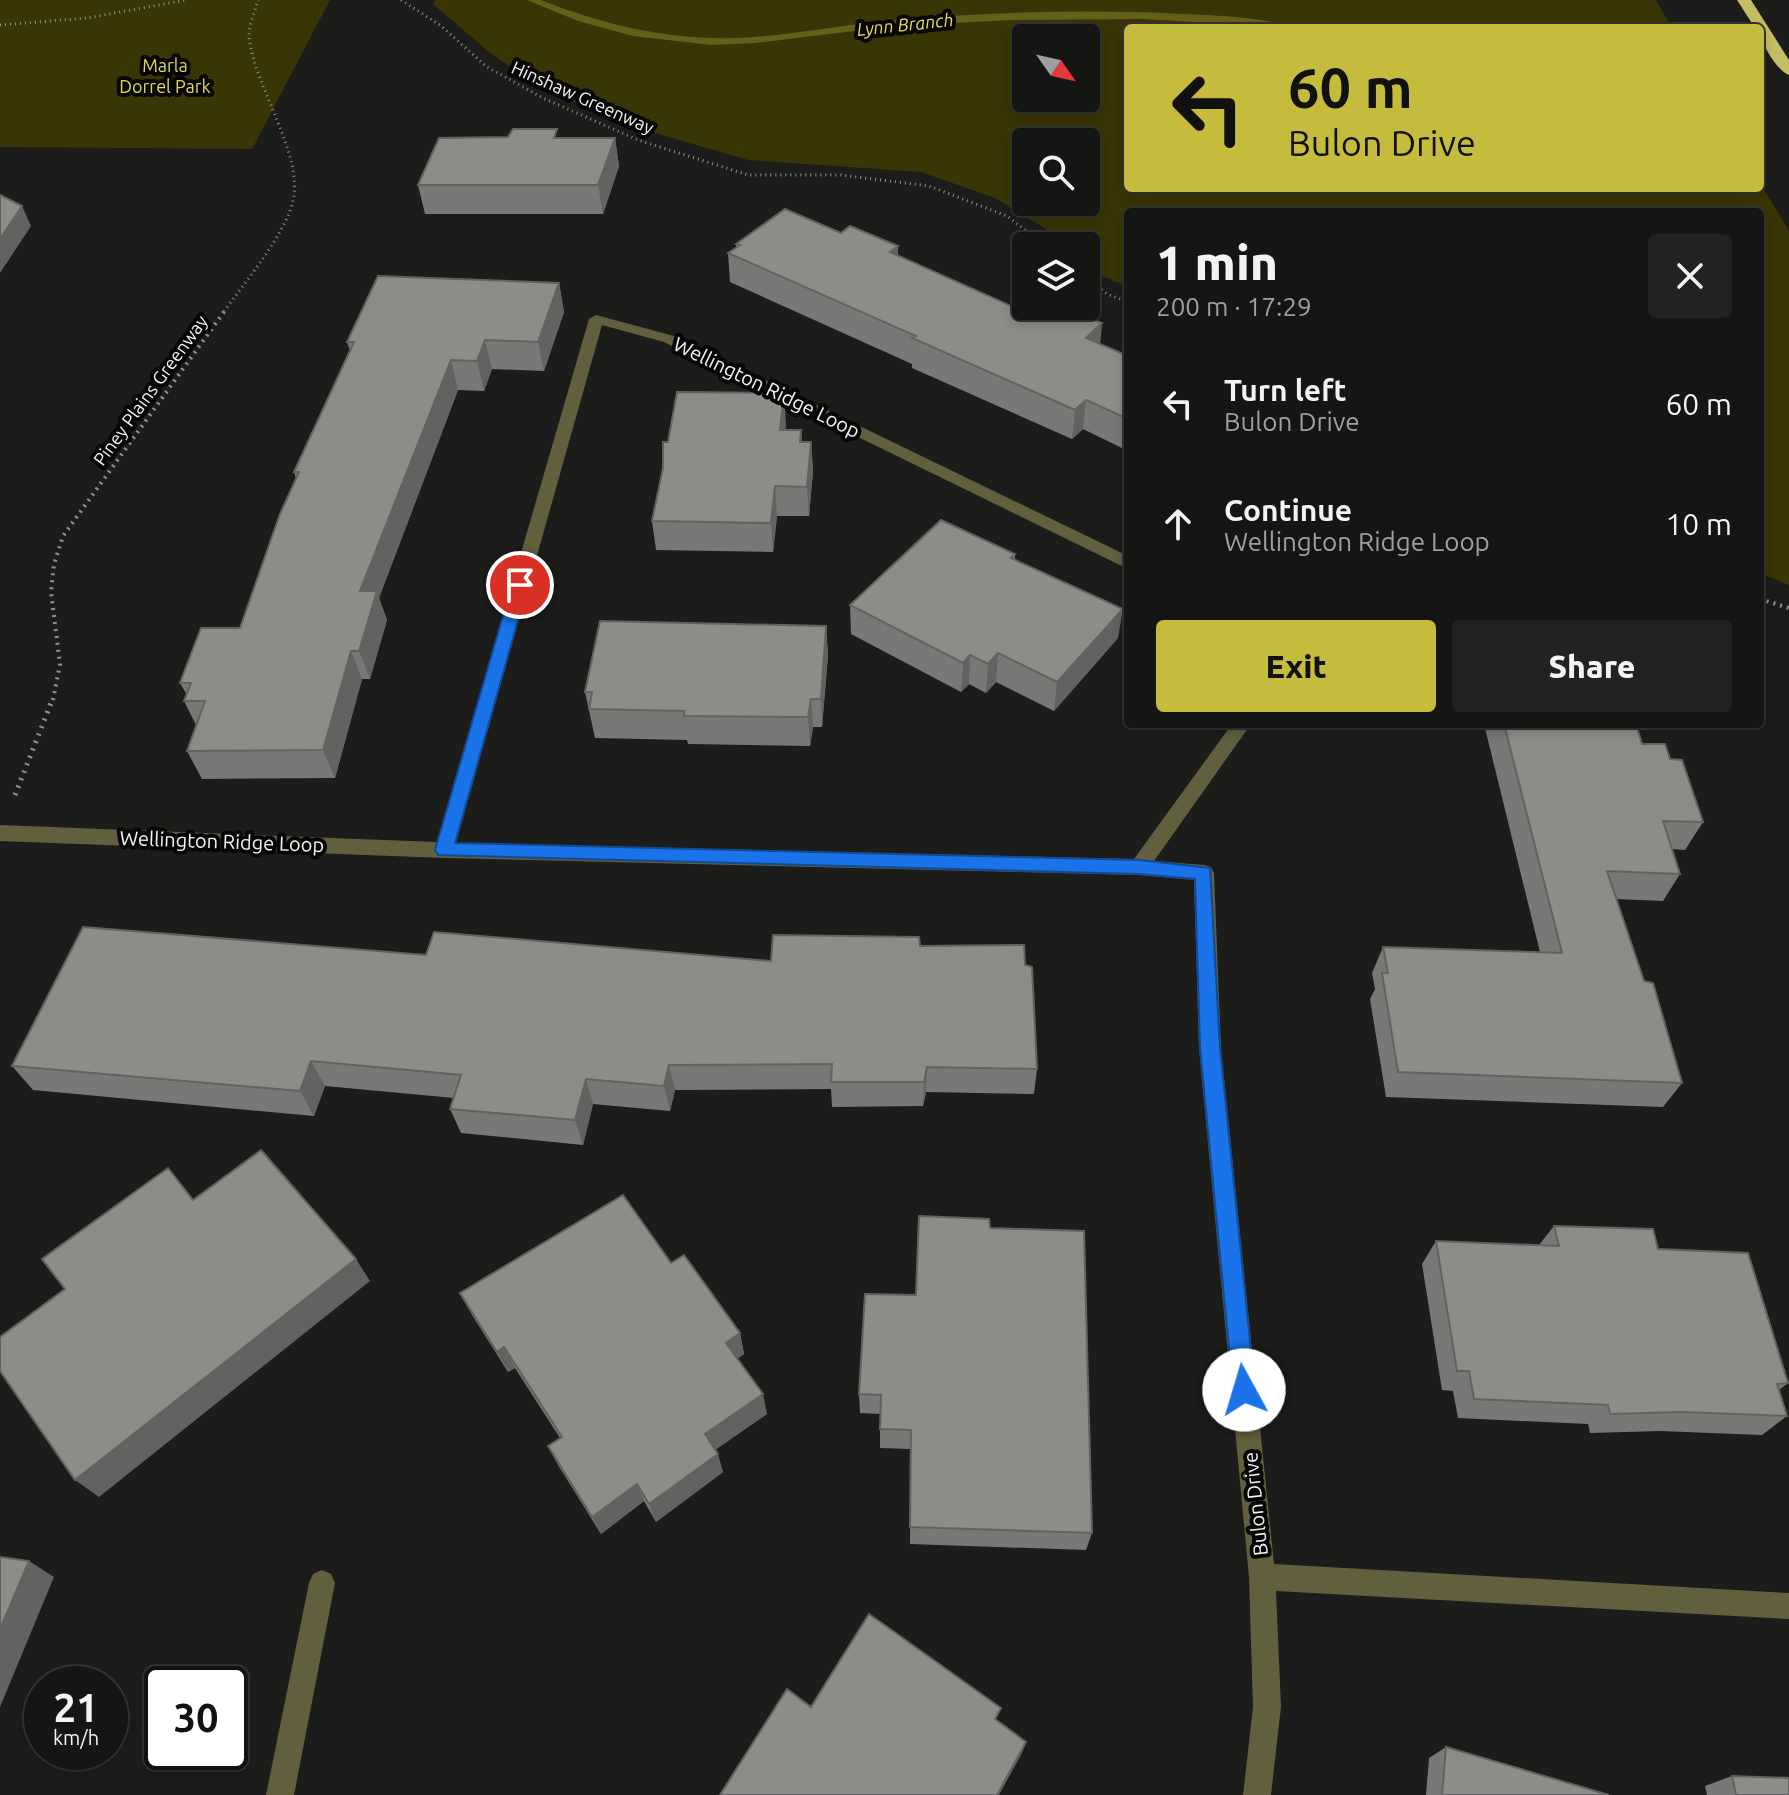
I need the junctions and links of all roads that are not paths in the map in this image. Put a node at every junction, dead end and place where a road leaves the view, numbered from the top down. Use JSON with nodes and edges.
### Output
{"nodes":[{"id":1,"x":1744,"y":0,"type":"edge"},
{"id":2,"x":1759,"y":24,"type":"edge"},
{"id":3,"x":1764,"y":32,"type":"edge"},
{"id":4,"x":1789,"y":71,"type":"edge"},
{"id":5,"x":1124,"y":561,"type":"edge"},
{"id":6,"x":1239,"y":728,"type":"edge"},
{"id":7,"x":0,"y":833,"type":"edge"},
{"id":8,"x":444,"y":850,"type":"junction"},
{"id":9,"x":1139,"y":867,"type":"junction"},
{"id":10,"x":1262,"y":1577,"type":"junction"},
{"id":11,"x":322,"y":1583,"type":"dead end"},
{"id":12,"x":1789,"y":1606,"type":"edge"},
{"id":13,"x":280,"y":1795,"type":"edge"},
{"id":14,"x":1257,"y":1795,"type":"edge"}],
"edges":[{"from":1,"to":2,"type":"highway"},
{"from":3,"to":4,"type":"highway"},
{"from":5,"to":8,"type":"street","name":"Wellington Ridge Loop"},
{"from":6,"to":9,"type":"street"},
{"from":7,"to":8,"type":"street","name":"Wellington Ridge Loop"},
{"from":8,"to":9,"type":"street","name":"Wellington Ridge Loop"},
{"from":9,"to":10,"type":"street","name":"Bulon Drive"},
{"from":10,"to":12,"type":"street","name":"Bulon Drive"},
{"from":10,"to":14,"type":"street","name":"Bulon Drive"},
{"from":11,"to":13,"type":"street"}]}
